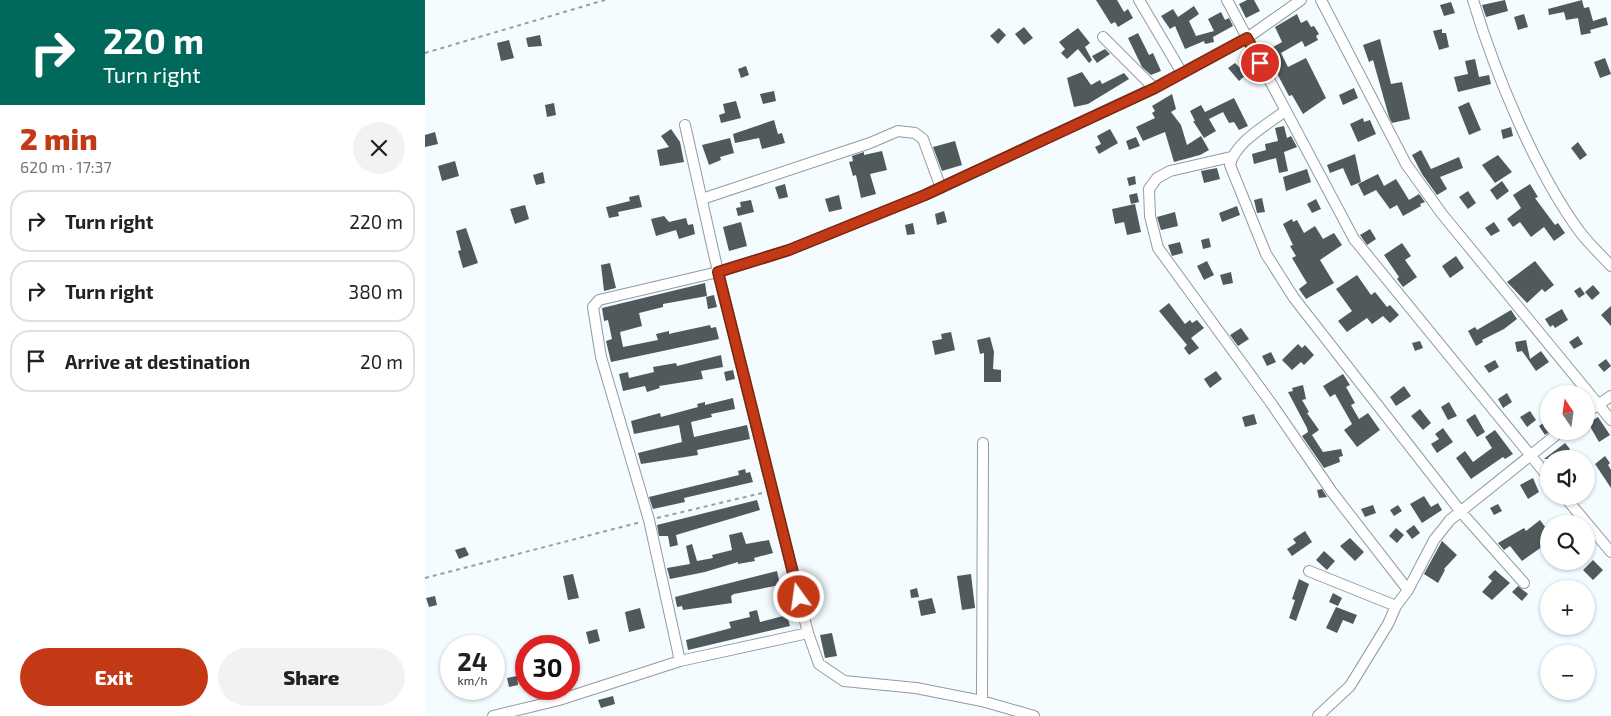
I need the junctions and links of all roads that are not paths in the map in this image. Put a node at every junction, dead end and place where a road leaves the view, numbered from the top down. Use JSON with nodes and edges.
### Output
{"nodes":[{"id":1,"x":1139,"y":0,"type":"edge"},
{"id":2,"x":1227,"y":0,"type":"edge"},
{"id":3,"x":1301,"y":0,"type":"edge"},
{"id":4,"x":1321,"y":0,"type":"edge"},
{"id":5,"x":1473,"y":0,"type":"edge"},
{"id":6,"x":1103,"y":37,"type":"dead end"},
{"id":7,"x":1247,"y":38,"type":"junction"},
{"id":8,"x":1182,"y":73,"type":"junction"},
{"id":9,"x":1155,"y":88,"type":"junction"},
{"id":10,"x":1285,"y":111,"type":"junction"},
{"id":11,"x":685,"y":125,"type":"dead end"},
{"id":12,"x":1231,"y":157,"type":"junction"},
{"id":13,"x":941,"y":188,"type":"junction"},
{"id":14,"x":702,"y":199,"type":"junction"},
{"id":15,"x":1611,"y":266,"type":"edge"},
{"id":16,"x":718,"y":272,"type":"junction"},
{"id":17,"x":1611,"y":396,"type":"edge"},
{"id":18,"x":1598,"y":405,"type":"junction"},
{"id":19,"x":1595,"y":407,"type":"edge"},
{"id":20,"x":1611,"y":420,"type":"edge"},
{"id":21,"x":1550,"y":440,"type":"edge"},
{"id":22,"x":983,"y":443,"type":"dead end"},
{"id":23,"x":1530,"y":456,"type":"junction"},
{"id":24,"x":1540,"y":468,"type":"edge"},
{"id":25,"x":1572,"y":505,"type":"edge"},
{"id":26,"x":1461,"y":512,"type":"junction"},
{"id":27,"x":1611,"y":552,"type":"edge"},
{"id":28,"x":1309,"y":571,"type":"dead end"},
{"id":29,"x":1524,"y":583,"type":"dead end"},
{"id":30,"x":1408,"y":590,"type":"junction"},
{"id":31,"x":1396,"y":606,"type":"junction"},
{"id":32,"x":808,"y":633,"type":"junction"},
{"id":33,"x":680,"y":661,"type":"junction"},
{"id":34,"x":982,"y":700,"type":"junction"},
{"id":35,"x":493,"y":716,"type":"edge"},
{"id":36,"x":1034,"y":716,"type":"edge"},
{"id":37,"x":1318,"y":716,"type":"edge"}],
"edges":[{"from":1,"to":8,"type":"street"},
{"from":2,"to":7,"type":"street"},
{"from":3,"to":7,"type":"street"},
{"from":4,"to":18,"type":"street"},
{"from":5,"to":15,"type":"street"},
{"from":6,"to":9,"type":"street"},
{"from":7,"to":8,"type":"street"},
{"from":7,"to":10,"type":"street"},
{"from":8,"to":9,"type":"street"},
{"from":9,"to":13,"type":"street"},
{"from":10,"to":12,"type":"street"},
{"from":10,"to":23,"type":"street"},
{"from":11,"to":14,"type":"street"},
{"from":12,"to":26,"type":"street"},
{"from":12,"to":30,"type":"street"},
{"from":13,"to":14,"type":"street"},
{"from":13,"to":16,"type":"street"},
{"from":14,"to":16,"type":"street"},
{"from":16,"to":32,"type":"street"},
{"from":16,"to":33,"type":"street"},
{"from":17,"to":18,"type":"street"},
{"from":18,"to":19,"type":"street"},
{"from":18,"to":20,"type":"street"},
{"from":21,"to":23,"type":"street"},
{"from":22,"to":34,"type":"street"},
{"from":23,"to":24,"type":"street"},
{"from":23,"to":26,"type":"street"},
{"from":25,"to":27,"type":"street"},
{"from":26,"to":29,"type":"street"},
{"from":26,"to":30,"type":"street"},
{"from":28,"to":31,"type":"street"},
{"from":30,"to":31,"type":"street"},
{"from":31,"to":37,"type":"street"},
{"from":32,"to":33,"type":"street"},
{"from":32,"to":34,"type":"street"},
{"from":33,"to":35,"type":"street"},
{"from":34,"to":36,"type":"street"}]}
